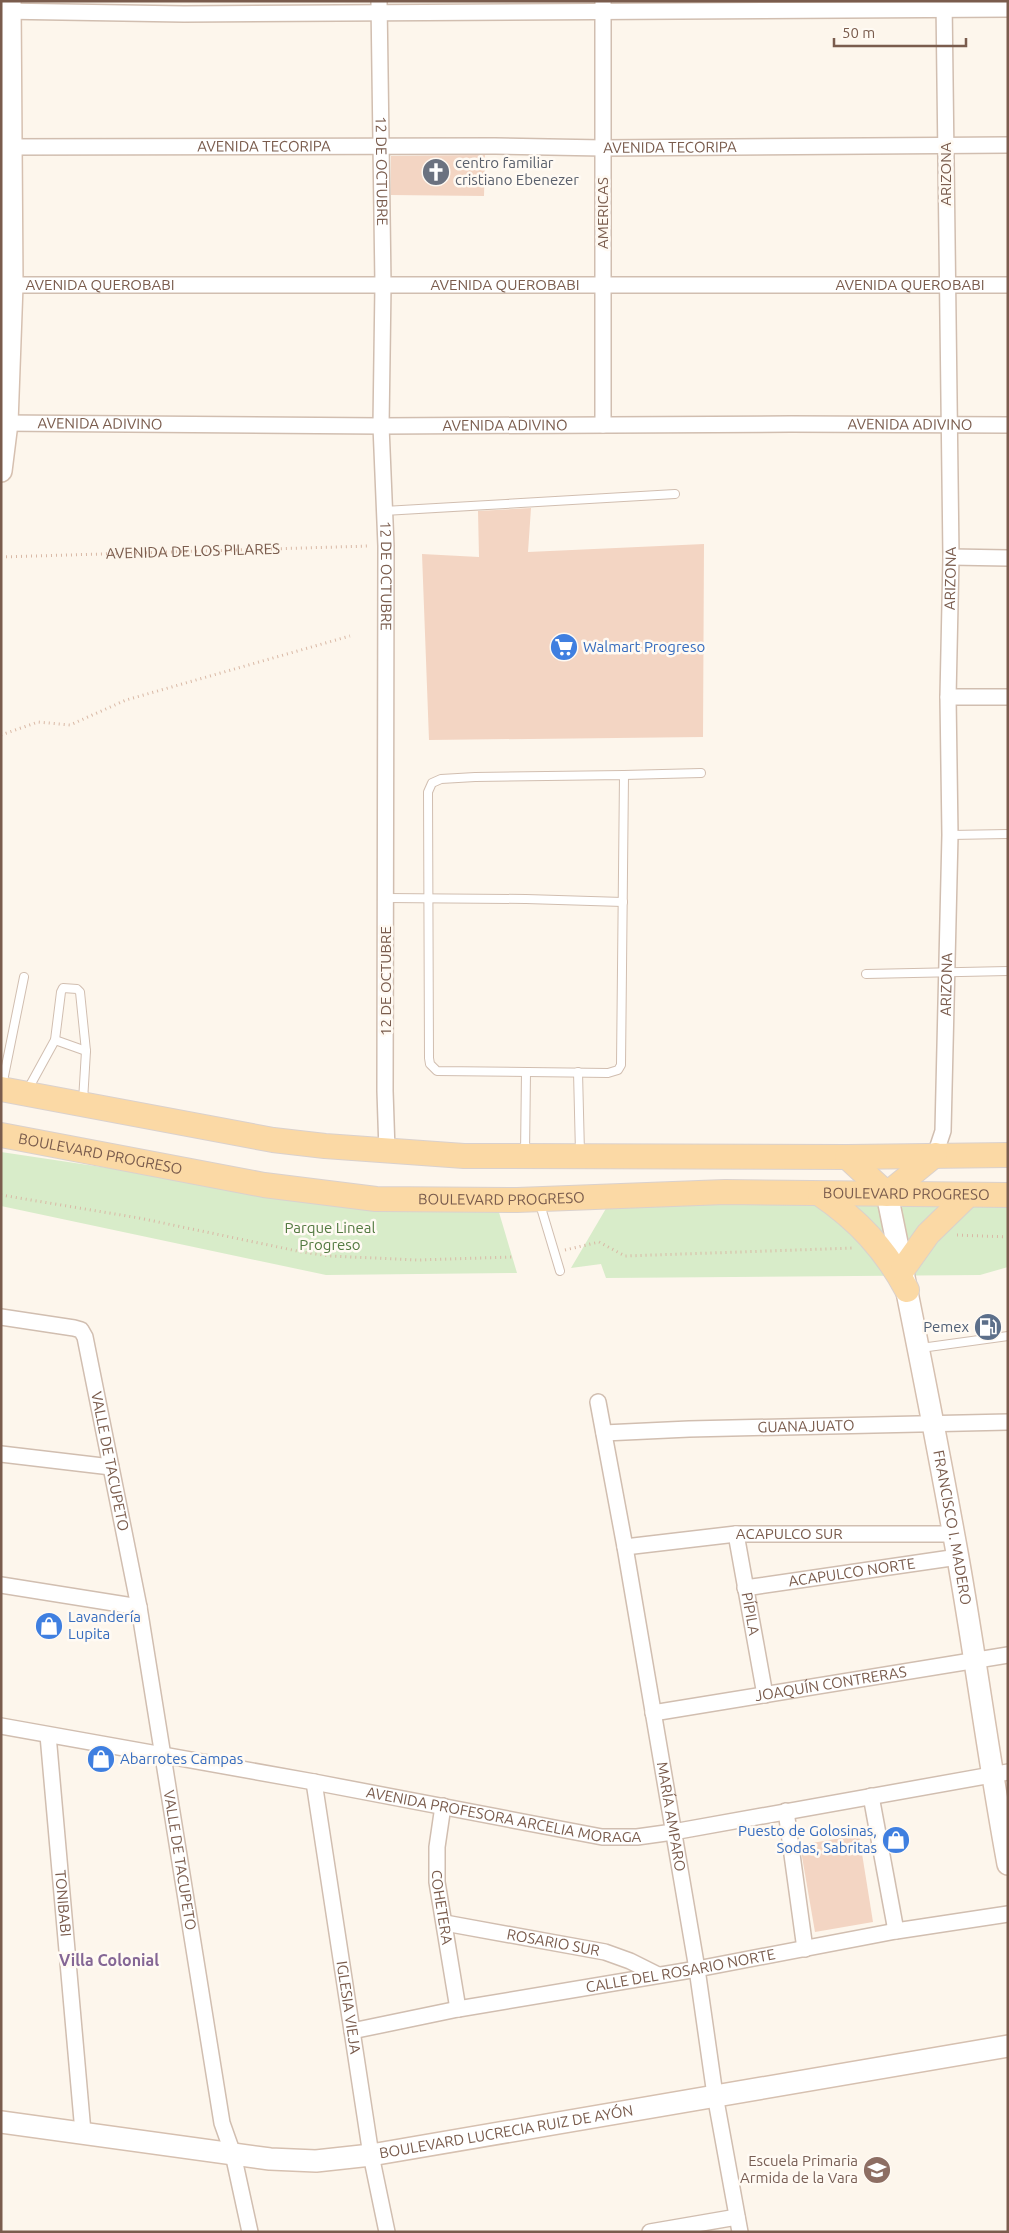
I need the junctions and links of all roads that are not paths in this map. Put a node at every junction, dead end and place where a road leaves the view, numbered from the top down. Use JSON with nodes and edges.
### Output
{"nodes":[{"id":1,"x":944,"y":5,"type":"edge"},
{"id":2,"x":603,"y":6,"type":"edge"},
{"id":3,"x":379,"y":7,"type":"edge"},
{"id":4,"x":7,"y":8,"type":"edge"},
{"id":5,"x":1008,"y":8,"type":"edge"},
{"id":6,"x":945,"y":145,"type":"junction"},
{"id":7,"x":1008,"y":145,"type":"edge"},
{"id":8,"x":6,"y":147,"type":"edge"},
{"id":9,"x":381,"y":148,"type":"junction"},
{"id":10,"x":603,"y":148,"type":"junction"},
{"id":11,"x":6,"y":285,"type":"edge"},
{"id":12,"x":383,"y":285,"type":"junction"},
{"id":13,"x":603,"y":285,"type":"junction"},
{"id":14,"x":946,"y":285,"type":"junction"},
{"id":15,"x":1008,"y":285,"type":"edge"},
{"id":16,"x":4,"y":423,"type":"edge"},
{"id":17,"x":603,"y":425,"type":"junction"},
{"id":18,"x":948,"y":425,"type":"junction"},
{"id":19,"x":1008,"y":425,"type":"edge"},
{"id":20,"x":381,"y":426,"type":"junction"},
{"id":21,"x":1,"y":471,"type":"edge"},
{"id":22,"x":675,"y":494,"type":"dead end"},
{"id":23,"x":384,"y":511,"type":"junction"},
{"id":24,"x":951,"y":557,"type":"junction"},
{"id":25,"x":1008,"y":558,"type":"edge"},
{"id":26,"x":948,"y":697,"type":"junction"},
{"id":27,"x":1008,"y":697,"type":"edge"},
{"id":28,"x":701,"y":773,"type":"dead end"},
{"id":29,"x":624,"y":775,"type":"junction"},
{"id":30,"x":1008,"y":834,"type":"edge"},
{"id":31,"x":950,"y":835,"type":"junction"},
{"id":32,"x":386,"y":898,"type":"junction"},
{"id":33,"x":429,"y":898,"type":"junction"},
{"id":34,"x":622,"y":902,"type":"junction"},
{"id":35,"x":1008,"y":971,"type":"edge"},
{"id":36,"x":866,"y":974,"type":"dead end"},
{"id":37,"x":946,"y":974,"type":"junction"},
{"id":38,"x":24,"y":977,"type":"dead end"},
{"id":39,"x":55,"y":1040,"type":"junction"},
{"id":40,"x":86,"y":1051,"type":"junction"},
{"id":41,"x":526,"y":1072,"type":"junction"},
{"id":42,"x":578,"y":1072,"type":"junction"},
{"id":43,"x":1,"y":1089,"type":"edge"},
{"id":44,"x":25,"y":1094,"type":"junction"},
{"id":45,"x":82,"y":1106,"type":"junction"},
{"id":46,"x":1,"y":1135,"type":"edge"},
{"id":47,"x":387,"y":1151,"type":"junction"},
{"id":48,"x":580,"y":1155,"type":"junction"},
{"id":49,"x":935,"y":1155,"type":"junction"},
{"id":50,"x":1008,"y":1155,"type":"edge"},
{"id":51,"x":525,"y":1156,"type":"junction"},
{"id":52,"x":847,"y":1157,"type":"junction"},
{"id":53,"x":820,"y":1194,"type":"junction"},
{"id":54,"x":887,"y":1194,"type":"junction"},
{"id":55,"x":968,"y":1195,"type":"junction"},
{"id":56,"x":1008,"y":1195,"type":"edge"},
{"id":57,"x":538,"y":1199,"type":"junction"},
{"id":58,"x":560,"y":1271,"type":"dead end"},
{"id":59,"x":905,"y":1279,"type":"junction"},
{"id":60,"x":1,"y":1316,"type":"edge"},
{"id":61,"x":1008,"y":1336,"type":"edge"},
{"id":62,"x":919,"y":1348,"type":"junction"},
{"id":63,"x":598,"y":1402,"type":"dead end"},
{"id":64,"x":1008,"y":1422,"type":"edge"},
{"id":65,"x":934,"y":1425,"type":"junction"},
{"id":66,"x":604,"y":1433,"type":"junction"},
{"id":67,"x":1,"y":1454,"type":"edge"},
{"id":68,"x":110,"y":1467,"type":"junction"},
{"id":69,"x":736,"y":1534,"type":"junction"},
{"id":70,"x":953,"y":1534,"type":"junction"},
{"id":71,"x":625,"y":1547,"type":"junction"},
{"id":72,"x":958,"y":1557,"type":"junction"},
{"id":73,"x":1,"y":1585,"type":"edge"},
{"id":74,"x":746,"y":1588,"type":"junction"},
{"id":75,"x":139,"y":1607,"type":"junction"},
{"id":76,"x":1008,"y":1655,"type":"edge"},
{"id":77,"x":974,"y":1660,"type":"junction"},
{"id":78,"x":765,"y":1695,"type":"junction"},
{"id":79,"x":653,"y":1713,"type":"junction"},
{"id":80,"x":1,"y":1726,"type":"edge"},
{"id":81,"x":48,"y":1735,"type":"junction"},
{"id":82,"x":163,"y":1756,"type":"junction"},
{"id":83,"x":999,"y":1773,"type":"edge"},
{"id":84,"x":314,"y":1782,"type":"junction"},
{"id":85,"x":871,"y":1796,"type":"junction"},
{"id":86,"x":443,"y":1806,"type":"junction"},
{"id":87,"x":786,"y":1812,"type":"junction"},
{"id":88,"x":673,"y":1832,"type":"junction"},
{"id":89,"x":1008,"y":1864,"type":"edge"},
{"id":90,"x":1008,"y":1914,"type":"edge"},
{"id":91,"x":445,"y":1923,"type":"junction"},
{"id":92,"x":896,"y":1931,"type":"junction"},
{"id":93,"x":805,"y":1950,"type":"junction"},
{"id":94,"x":697,"y":1969,"type":"junction"},
{"id":95,"x":658,"y":1975,"type":"junction"},
{"id":96,"x":458,"y":2009,"type":"junction"},
{"id":97,"x":352,"y":2031,"type":"junction"},
{"id":98,"x":1008,"y":2046,"type":"edge"},
{"id":99,"x":715,"y":2095,"type":"junction"},
{"id":100,"x":1,"y":2122,"type":"edge"},
{"id":101,"x":83,"y":2132,"type":"junction"},
{"id":102,"x":232,"y":2154,"type":"junction"},
{"id":103,"x":371,"y":2156,"type":"junction"},
{"id":104,"x":739,"y":2224,"type":"edge"},
{"id":105,"x":250,"y":2232,"type":"edge"},
{"id":106,"x":387,"y":2232,"type":"edge"},
{"id":107,"x":650,"y":2232,"type":"edge"}],
"edges":[{"from":1,"to":2,"type":"street"},
{"from":1,"to":5,"type":"street"},
{"from":1,"to":6,"type":"street","name":"ARIZONA"},
{"from":2,"to":3,"type":"street"},
{"from":2,"to":10,"type":"street","name":"AMERICAS"},
{"from":3,"to":4,"type":"street"},
{"from":3,"to":9,"type":"street","name":"12 DE OCTUBRE"},
{"from":4,"to":8,"type":"street"},
{"from":6,"to":7,"type":"street","name":"AVENIDA TECORIPA"},
{"from":6,"to":10,"type":"street","name":"AVENIDA TECORIPA"},
{"from":6,"to":14,"type":"street","name":"ARIZONA"},
{"from":8,"to":9,"type":"street","name":"AVENIDA TECORIPA"},
{"from":8,"to":11,"type":"street"},
{"from":9,"to":10,"type":"street","name":"AVENIDA TECORIPA"},
{"from":9,"to":12,"type":"street","name":"12 DE OCTUBRE"},
{"from":10,"to":13,"type":"street","name":"AMERICAS"},
{"from":11,"to":12,"type":"street","name":"AVENIDA QUEROBABI"},
{"from":11,"to":16,"type":"street"},
{"from":12,"to":13,"type":"street","name":"AVENIDA QUEROBABI"},
{"from":12,"to":20,"type":"street","name":"12 DE OCTUBRE"},
{"from":13,"to":14,"type":"street","name":"AVENIDA QUEROBABI"},
{"from":13,"to":17,"type":"street","name":"AMERICAS"},
{"from":14,"to":15,"type":"street","name":"AVENIDA QUEROBABI"},
{"from":14,"to":18,"type":"street","name":"ARIZONA"},
{"from":16,"to":20,"type":"street","name":"AVENIDA ADIVINO"},
{"from":16,"to":21,"type":"street"},
{"from":17,"to":18,"type":"street","name":"AVENIDA ADIVINO"},
{"from":17,"to":20,"type":"street","name":"AVENIDA ADIVINO"},
{"from":18,"to":19,"type":"street","name":"AVENIDA ADIVINO"},
{"from":18,"to":24,"type":"street","name":"ARIZONA"},
{"from":20,"to":23,"type":"street","name":"12 DE OCTUBRE"},
{"from":22,"to":23,"type":"lane"},
{"from":23,"to":32,"type":"street","name":"12 DE OCTUBRE"},
{"from":24,"to":25,"type":"street"},
{"from":24,"to":26,"type":"street","name":"ARIZONA"},
{"from":26,"to":27,"type":"street"},
{"from":26,"to":31,"type":"street","name":"ARIZONA"},
{"from":28,"to":29,"type":"lane"},
{"from":29,"to":33,"type":"lane"},
{"from":29,"to":34,"type":"lane"},
{"from":30,"to":31,"type":"lane"},
{"from":31,"to":37,"type":"street","name":"ARIZONA"},
{"from":32,"to":33,"type":"lane"},
{"from":32,"to":47,"type":"street","name":"12 DE OCTUBRE"},
{"from":33,"to":34,"type":"lane"},
{"from":33,"to":41,"type":"lane"},
{"from":34,"to":42,"type":"lane"},
{"from":35,"to":37,"type":"lane"},
{"from":36,"to":37,"type":"lane"},
{"from":37,"to":49,"type":"street","name":"ARIZONA"},
{"from":38,"to":43,"type":"lane"},
{"from":39,"to":40,"type":"lane"},
{"from":39,"to":40,"type":"lane"},
{"from":39,"to":44,"type":"lane"},
{"from":40,"to":45,"type":"lane"},
{"from":41,"to":42,"type":"lane"},
{"from":41,"to":51,"type":"lane"},
{"from":42,"to":48,"type":"lane"},
{"from":43,"to":44,"type":"main road"},
{"from":44,"to":45,"type":"main road"},
{"from":45,"to":47,"type":"main road"},
{"from":46,"to":57,"type":"main road","name":"BOULEVARD PROGRESO"},
{"from":47,"to":51,"type":"main road"},
{"from":48,"to":51,"type":"main road"},
{"from":48,"to":52,"type":"main road"},
{"from":49,"to":50,"type":"main road"},
{"from":49,"to":52,"type":"main road"},
{"from":49,"to":54,"type":"main road"},
{"from":52,"to":54,"type":"main road"},
{"from":53,"to":54,"type":"main road","name":"BOULEVARD PROGRESO"},
{"from":53,"to":57,"type":"main road","name":"BOULEVARD PROGRESO"},
{"from":53,"to":59,"type":"main road"},
{"from":54,"to":55,"type":"main road","name":"BOULEVARD PROGRESO"},
{"from":54,"to":59,"type":"street","name":"FRANCISCO I. MADERO"},
{"from":55,"to":56,"type":"main road","name":"BOULEVARD PROGRESO"},
{"from":55,"to":59,"type":"main road"},
{"from":57,"to":58,"type":"lane"},
{"from":59,"to":62,"type":"street","name":"FRANCISCO I. MADERO"},
{"from":60,"to":68,"type":"street","name":"VALLE DE TACUPETO"},
{"from":61,"to":62,"type":"lane"},
{"from":62,"to":65,"type":"street","name":"FRANCISCO I. MADERO"},
{"from":63,"to":66,"type":"street","name":"MARÍA AMPARO"},
{"from":64,"to":65,"type":"street","name":"GUANAJUATO"},
{"from":65,"to":66,"type":"street","name":"GUANAJUATO"},
{"from":65,"to":70,"type":"street","name":"FRANCISCO I. MADERO"},
{"from":66,"to":71,"type":"street","name":"MARÍA AMPARO"},
{"from":67,"to":68,"type":"street"},
{"from":68,"to":75,"type":"street","name":"VALLE DE TACUPETO"},
{"from":69,"to":70,"type":"street","name":"ACAPULCO SUR"},
{"from":69,"to":71,"type":"street","name":"ACAPULCO SUR"},
{"from":69,"to":74,"type":"street","name":"PÍPILA"},
{"from":70,"to":72,"type":"street","name":"FRANCISCO I. MADERO"},
{"from":71,"to":79,"type":"street","name":"MARÍA AMPARO"},
{"from":72,"to":74,"type":"street","name":"ACAPULCO NORTE"},
{"from":72,"to":77,"type":"street","name":"FRANCISCO I. MADERO"},
{"from":73,"to":75,"type":"street"},
{"from":74,"to":78,"type":"street","name":"PÍPILA"},
{"from":75,"to":82,"type":"street","name":"VALLE DE TACUPETO"},
{"from":76,"to":77,"type":"street","name":"JOAQUÍN CONTRERAS"},
{"from":77,"to":78,"type":"street","name":"JOAQUÍN CONTRERAS"},
{"from":77,"to":83,"type":"street","name":"FRANCISCO I. MADERO"},
{"from":78,"to":79,"type":"street","name":"JOAQUÍN CONTRERAS"},
{"from":79,"to":88,"type":"street","name":"MARÍA AMPARO"},
{"from":80,"to":81,"type":"street","name":"AVENIDA PROFESORA ARCELIA MORAGA"},
{"from":81,"to":82,"type":"street","name":"AVENIDA PROFESORA ARCELIA MORAGA"},
{"from":81,"to":101,"type":"street","name":"TONIBABI"},
{"from":82,"to":84,"type":"street","name":"AVENIDA PROFESORA ARCELIA MORAGA"},
{"from":82,"to":102,"type":"street","name":"VALLE DE TACUPETO"},
{"from":83,"to":85,"type":"street","name":"AVENIDA PROFESORA ARCELIA MORAGA"},
{"from":83,"to":89,"type":"street","name":"FRANCISCO I. MADERO"},
{"from":84,"to":86,"type":"street","name":"AVENIDA PROFESORA ARCELIA MORAGA"},
{"from":84,"to":97,"type":"street","name":"IGLESIA VIEJA"},
{"from":85,"to":87,"type":"street","name":"AVENIDA PROFESORA ARCELIA MORAGA"},
{"from":85,"to":92,"type":"street"},
{"from":86,"to":88,"type":"street","name":"AVENIDA PROFESORA ARCELIA MORAGA"},
{"from":86,"to":91,"type":"street","name":"COHETERA"},
{"from":87,"to":88,"type":"street","name":"AVENIDA PROFESORA ARCELIA MORAGA"},
{"from":87,"to":93,"type":"street"},
{"from":88,"to":94,"type":"street","name":"MARÍA AMPARO"},
{"from":90,"to":92,"type":"street","name":"CALLE DEL ROSARIO NORTE"},
{"from":91,"to":95,"type":"street","name":"ROSARIO SUR"},
{"from":91,"to":96,"type":"street","name":"COHETERA"},
{"from":92,"to":93,"type":"street","name":"CALLE DEL ROSARIO NORTE"},
{"from":93,"to":94,"type":"street","name":"CALLE DEL ROSARIO NORTE"},
{"from":94,"to":95,"type":"street","name":"CALLE DEL ROSARIO NORTE"},
{"from":94,"to":99,"type":"street","name":"MARÍA AMPARO"},
{"from":95,"to":96,"type":"street","name":"CALLE DEL ROSARIO NORTE"},
{"from":96,"to":97,"type":"street","name":"CALLE DEL ROSARIO NORTE"},
{"from":97,"to":103,"type":"street","name":"IGLESIA VIEJA"},
{"from":98,"to":99,"type":"street","name":"BOULEVARD LUCRECIA RUIZ DE AYÓN"},
{"from":99,"to":103,"type":"street","name":"BOULEVARD LUCRECIA RUIZ DE AYÓN"},
{"from":99,"to":104,"type":"street","name":"MARÍA AMPARO"},
{"from":100,"to":101,"type":"street","name":"BOULEVARD LUCRECIA RUIZ DE AYÓN"},
{"from":101,"to":102,"type":"street","name":"BOULEVARD LUCRECIA RUIZ DE AYÓN"},
{"from":102,"to":103,"type":"street","name":"BOULEVARD LUCRECIA RUIZ DE AYÓN"},
{"from":102,"to":105,"type":"street","name":"VALLE DE TACUPETO"},
{"from":103,"to":106,"type":"street","name":"IGLESIA VIEJA"},
{"from":104,"to":107,"type":"street"}]}
